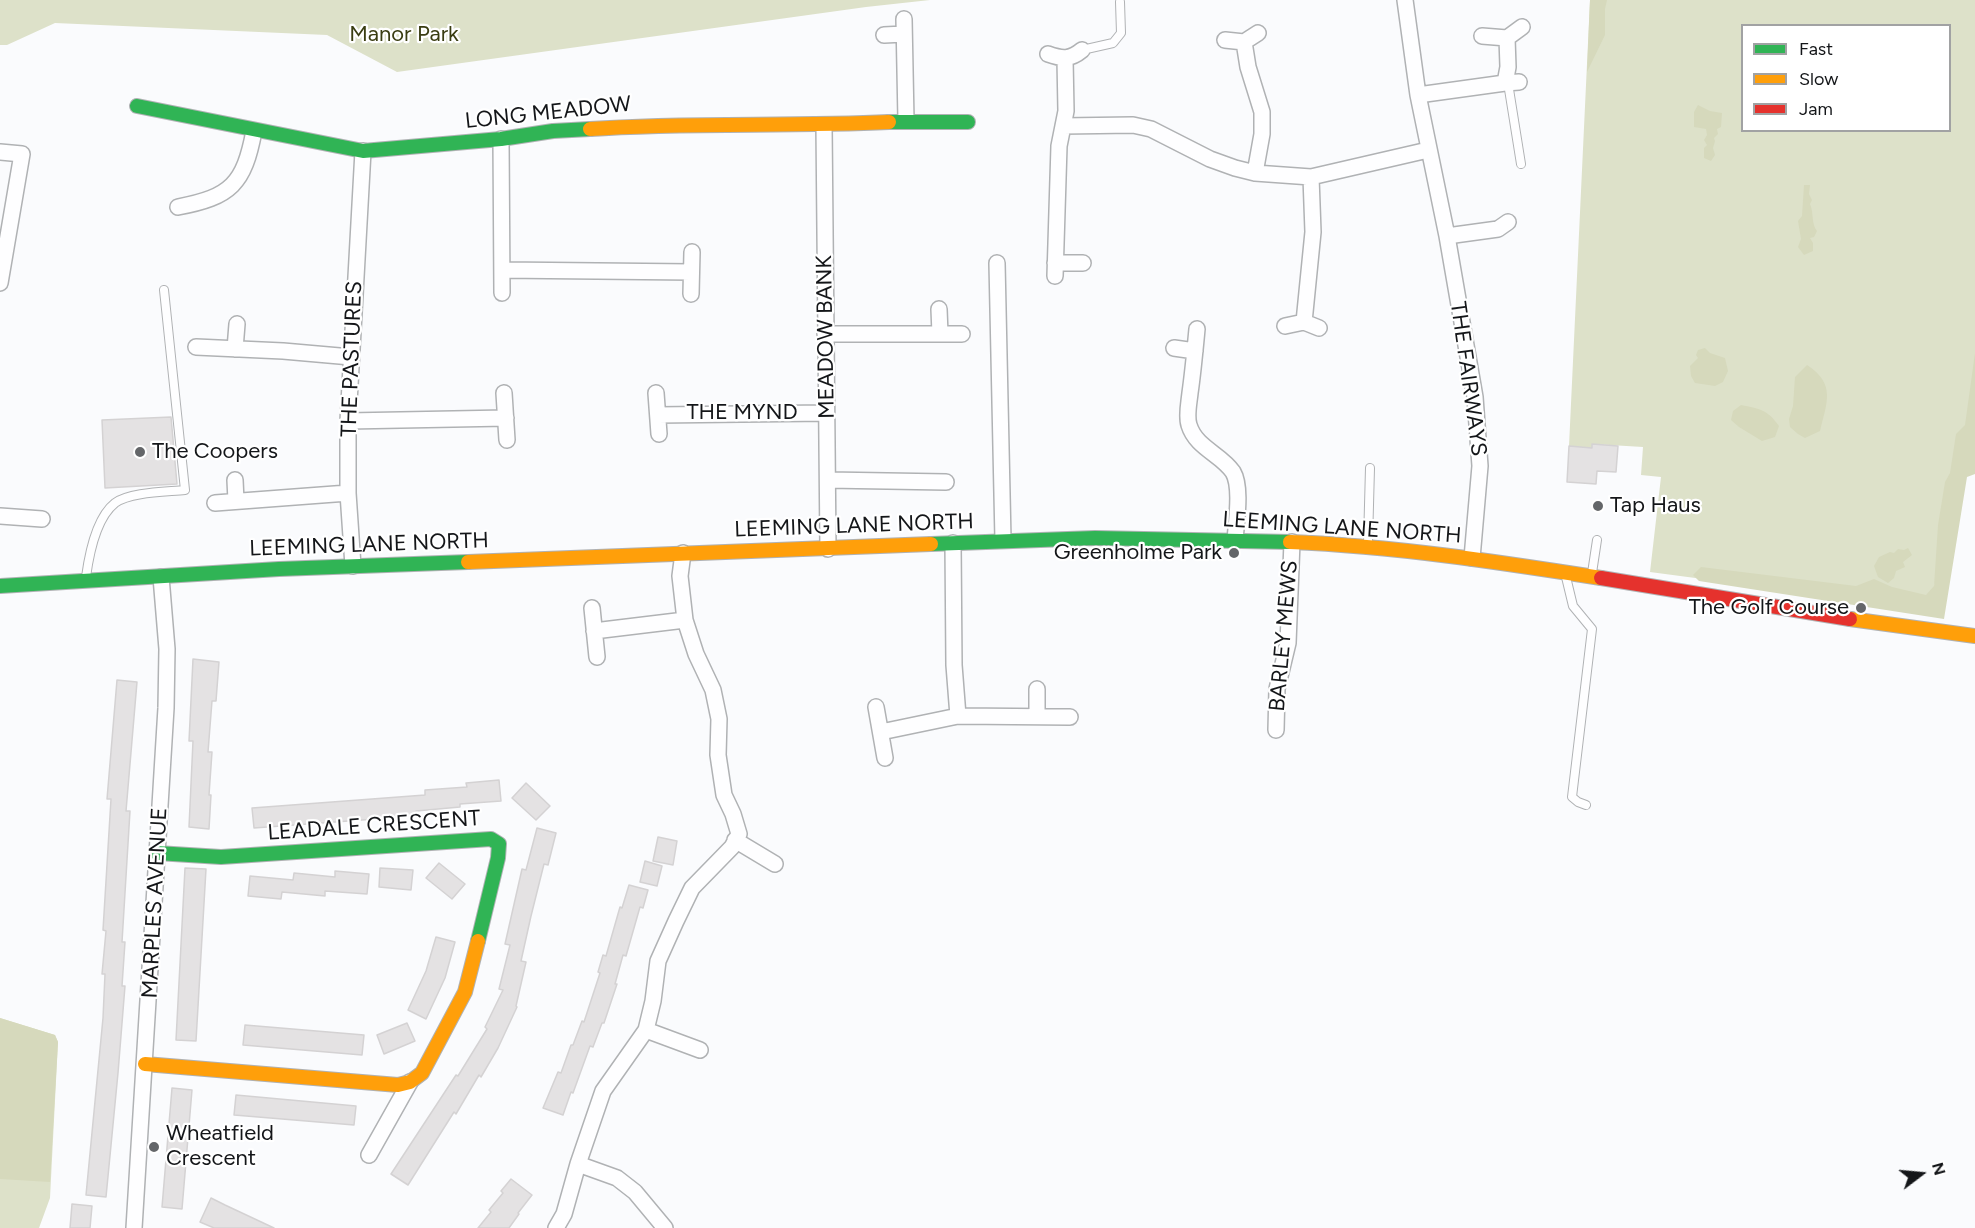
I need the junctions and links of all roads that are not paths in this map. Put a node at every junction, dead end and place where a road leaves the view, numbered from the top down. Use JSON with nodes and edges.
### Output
{"nodes":[{"id":1,"x":1405,"y":0,"type":"edge"},
{"id":2,"x":1120,"y":2,"type":"dead end"},
{"id":3,"x":1522,"y":27,"type":"dead end"},
{"id":4,"x":1258,"y":33,"type":"dead end"},
{"id":5,"x":884,"y":35,"type":"dead end"},
{"id":6,"x":1482,"y":36,"type":"dead end"},
{"id":7,"x":1507,"y":38,"type":"junction"},
{"id":8,"x":1225,"y":40,"type":"dead end"},
{"id":9,"x":1244,"y":42,"type":"junction"},
{"id":10,"x":1082,"y":50,"type":"joint"},
{"id":11,"x":1048,"y":54,"type":"dead end"},
{"id":12,"x":1065,"y":58,"type":"junction"},
{"id":13,"x":1511,"y":83,"type":"junction"},
{"id":14,"x":1418,"y":95,"type":"junction"},
{"id":15,"x":137,"y":106,"type":"dead end"},
{"id":16,"x":906,"y":121,"type":"junction"},
{"id":17,"x":968,"y":122,"type":"dead end"},
{"id":18,"x":824,"y":124,"type":"junction"},
{"id":19,"x":1063,"y":126,"type":"junction"},
{"id":20,"x":254,"y":131,"type":"junction"},
{"id":21,"x":501,"y":139,"type":"junction"},
{"id":22,"x":1428,"y":150,"type":"junction"},
{"id":23,"x":363,"y":151,"type":"junction"},
{"id":24,"x":0,"y":152,"type":"edge"},
{"id":25,"x":1521,"y":164,"type":"dead end"},
{"id":26,"x":1255,"y":173,"type":"junction"},
{"id":27,"x":1311,"y":177,"type":"junction"},
{"id":28,"x":178,"y":207,"type":"dead end"},
{"id":29,"x":1508,"y":222,"type":"dead end"},
{"id":30,"x":1447,"y":236,"type":"junction"},
{"id":31,"x":692,"y":252,"type":"dead end"},
{"id":32,"x":997,"y":263,"type":"dead end"},
{"id":33,"x":1083,"y":263,"type":"dead end"},
{"id":34,"x":502,"y":270,"type":"junction"},
{"id":35,"x":691,"y":272,"type":"junction"},
{"id":36,"x":0,"y":283,"type":"edge"},
{"id":37,"x":164,"y":290,"type":"dead end"},
{"id":38,"x":502,"y":292,"type":"dead end"},
{"id":39,"x":691,"y":294,"type":"dead end"},
{"id":40,"x":939,"y":309,"type":"dead end"},
{"id":41,"x":1304,"y":322,"type":"junction"},
{"id":42,"x":237,"y":324,"type":"dead end"},
{"id":43,"x":1285,"y":326,"type":"dead end"},
{"id":44,"x":1319,"y":328,"type":"dead end"},
{"id":45,"x":1197,"y":329,"type":"dead end"},
{"id":46,"x":825,"y":334,"type":"junction"},
{"id":47,"x":940,"y":334,"type":"junction"},
{"id":48,"x":962,"y":334,"type":"dead end"},
{"id":49,"x":196,"y":347,"type":"dead end"},
{"id":50,"x":1174,"y":348,"type":"dead end"},
{"id":51,"x":235,"y":349,"type":"junction"},
{"id":52,"x":1195,"y":351,"type":"junction"},
{"id":53,"x":351,"y":357,"type":"junction"},
{"id":54,"x":504,"y":393,"type":"dead end"},
{"id":55,"x":656,"y":393,"type":"dead end"},
{"id":56,"x":826,"y":413,"type":"junction"},
{"id":57,"x":658,"y":415,"type":"junction"},
{"id":58,"x":506,"y":418,"type":"junction"},
{"id":59,"x":348,"y":421,"type":"junction"},
{"id":60,"x":659,"y":434,"type":"dead end"},
{"id":61,"x":507,"y":440,"type":"dead end"},
{"id":62,"x":1370,"y":468,"type":"dead end"},
{"id":63,"x":235,"y":480,"type":"dead end"},
{"id":64,"x":828,"y":480,"type":"junction"},
{"id":65,"x":946,"y":482,"type":"dead end"},
{"id":66,"x":348,"y":493,"type":"junction"},
{"id":67,"x":237,"y":501,"type":"junction"},
{"id":68,"x":215,"y":503,"type":"dead end"},
{"id":69,"x":0,"y":516,"type":"edge"},
{"id":70,"x":42,"y":519,"type":"dead end"},
{"id":71,"x":1003,"y":540,"type":"junction"},
{"id":72,"x":1597,"y":540,"type":"dead end"},
{"id":73,"x":1235,"y":541,"type":"junction"},
{"id":74,"x":1292,"y":542,"type":"junction"},
{"id":75,"x":953,"y":543,"type":"junction"},
{"id":76,"x":1368,"y":547,"type":"junction"},
{"id":77,"x":828,"y":549,"type":"junction"},
{"id":78,"x":683,"y":553,"type":"junction"},
{"id":79,"x":1472,"y":558,"type":"junction"},
{"id":80,"x":353,"y":566,"type":"junction"},
{"id":81,"x":1565,"y":573,"type":"junction"},
{"id":82,"x":161,"y":577,"type":"junction"},
{"id":83,"x":1591,"y":577,"type":"junction"},
{"id":84,"x":86,"y":582,"type":"junction"},
{"id":85,"x":0,"y":586,"type":"edge"},
{"id":86,"x":592,"y":608,"type":"dead end"},
{"id":87,"x":685,"y":620,"type":"junction"},
{"id":88,"x":594,"y":631,"type":"junction"},
{"id":89,"x":1975,"y":636,"type":"edge"},
{"id":90,"x":597,"y":657,"type":"dead end"},
{"id":91,"x":1037,"y":690,"type":"dead end"},
{"id":92,"x":876,"y":707,"type":"dead end"},
{"id":93,"x":958,"y":716,"type":"junction"},
{"id":94,"x":1037,"y":716,"type":"junction"},
{"id":95,"x":1070,"y":717,"type":"dead end"},
{"id":96,"x":1276,"y":730,"type":"dead end"},
{"id":97,"x":881,"y":732,"type":"junction"},
{"id":98,"x":885,"y":758,"type":"dead end"},
{"id":99,"x":1586,"y":805,"type":"dead end"},
{"id":100,"x":735,"y":840,"type":"junction"},
{"id":101,"x":158,"y":852,"type":"junction"},
{"id":102,"x":775,"y":864,"type":"dead end"},
{"id":103,"x":646,"y":1030,"type":"junction"},
{"id":104,"x":700,"y":1050,"type":"dead end"},
{"id":105,"x":145,"y":1064,"type":"junction"},
{"id":106,"x":410,"y":1083,"type":"junction"},
{"id":107,"x":369,"y":1155,"type":"dead end"},
{"id":108,"x":578,"y":1164,"type":"junction"},
{"id":109,"x":135,"y":1228,"type":"edge"},
{"id":110,"x":556,"y":1228,"type":"edge"},
{"id":111,"x":665,"y":1228,"type":"edge"}],
"edges":[{"from":1,"to":14,"type":"street","name":"THE FAIRWAYS"},
{"from":2,"to":10,"type":"lane"},
{"from":3,"to":7,"type":"street"},
{"from":4,"to":9,"type":"street"},
{"from":5,"to":16,"type":"street"},
{"from":6,"to":7,"type":"street"},
{"from":7,"to":13,"type":"street"},
{"from":8,"to":9,"type":"street"},
{"from":9,"to":26,"type":"street"},
{"from":10,"to":12,"type":"street"},
{"from":11,"to":12,"type":"street"},
{"from":12,"to":19,"type":"street"},
{"from":13,"to":14,"type":"street"},
{"from":13,"to":25,"type":"lane"},
{"from":14,"to":22,"type":"street","name":"THE FAIRWAYS"},
{"from":15,"to":20,"type":"main road","name":"LONG MEADOW"},
{"from":16,"to":17,"type":"main road","name":"LONG MEADOW"},
{"from":16,"to":18,"type":"main road","name":"LONG MEADOW"},
{"from":18,"to":21,"type":"main road","name":"LONG MEADOW"},
{"from":18,"to":46,"type":"street","name":"MEADOW BANK"},
{"from":19,"to":26,"type":"street"},
{"from":19,"to":33,"type":"street"},
{"from":20,"to":23,"type":"main road","name":"LONG MEADOW"},
{"from":20,"to":28,"type":"street"},
{"from":21,"to":23,"type":"main road","name":"LONG MEADOW"},
{"from":21,"to":34,"type":"street"},
{"from":22,"to":27,"type":"street"},
{"from":22,"to":30,"type":"street","name":"THE FAIRWAYS"},
{"from":23,"to":53,"type":"street","name":"THE PASTURES"},
{"from":24,"to":36,"type":"street"},
{"from":26,"to":27,"type":"street"},
{"from":27,"to":41,"type":"street"},
{"from":29,"to":30,"type":"street"},
{"from":30,"to":79,"type":"street","name":"THE FAIRWAYS"},
{"from":31,"to":35,"type":"street"},
{"from":32,"to":71,"type":"street"},
{"from":34,"to":35,"type":"street"},
{"from":34,"to":38,"type":"street"},
{"from":35,"to":39,"type":"street"},
{"from":37,"to":84,"type":"lane"},
{"from":40,"to":47,"type":"street"},
{"from":41,"to":43,"type":"street"},
{"from":41,"to":44,"type":"street"},
{"from":42,"to":51,"type":"street"},
{"from":45,"to":52,"type":"street"},
{"from":46,"to":47,"type":"street"},
{"from":46,"to":56,"type":"street","name":"MEADOW BANK"},
{"from":47,"to":48,"type":"street"},
{"from":49,"to":51,"type":"street"},
{"from":50,"to":52,"type":"street"},
{"from":51,"to":53,"type":"street"},
{"from":52,"to":73,"type":"street"},
{"from":53,"to":59,"type":"street","name":"THE PASTURES"},
{"from":54,"to":58,"type":"street"},
{"from":55,"to":57,"type":"street"},
{"from":56,"to":57,"type":"street","name":"THE MYND"},
{"from":56,"to":64,"type":"street","name":"MEADOW BANK"},
{"from":57,"to":60,"type":"street"},
{"from":58,"to":59,"type":"street"},
{"from":58,"to":61,"type":"street"},
{"from":59,"to":66,"type":"street","name":"THE PASTURES"},
{"from":62,"to":76,"type":"lane"},
{"from":63,"to":67,"type":"street"},
{"from":64,"to":65,"type":"street"},
{"from":64,"to":77,"type":"street","name":"MEADOW BANK"},
{"from":66,"to":67,"type":"street"},
{"from":66,"to":80,"type":"street","name":"THE PASTURES"},
{"from":67,"to":68,"type":"street"},
{"from":69,"to":70,"type":"street"},
{"from":71,"to":73,"type":"main road","name":"LEEMING LANE NORTH"},
{"from":71,"to":75,"type":"main road","name":"LEEMING LANE NORTH"},
{"from":72,"to":83,"type":"lane"},
{"from":73,"to":74,"type":"main road","name":"LEEMING LANE NORTH"},
{"from":74,"to":76,"type":"main road","name":"LEEMING LANE NORTH"},
{"from":74,"to":96,"type":"street","name":"BARLEY MEWS"},
{"from":75,"to":77,"type":"main road","name":"LEEMING LANE NORTH"},
{"from":75,"to":93,"type":"street"},
{"from":76,"to":79,"type":"main road","name":"LEEMING LANE NORTH"},
{"from":77,"to":78,"type":"main road","name":"LEEMING LANE NORTH"},
{"from":78,"to":80,"type":"main road","name":"LEEMING LANE NORTH"},
{"from":78,"to":87,"type":"street"},
{"from":79,"to":81,"type":"main road","name":"LEEMING LANE NORTH"},
{"from":80,"to":82,"type":"main road","name":"LEEMING LANE NORTH"},
{"from":81,"to":83,"type":"main road","name":"LEEMING LANE NORTH"},
{"from":81,"to":99,"type":"lane"},
{"from":82,"to":84,"type":"main road","name":"LEEMING LANE NORTH"},
{"from":82,"to":101,"type":"street","name":"MARPLES AVENUE"},
{"from":83,"to":89,"type":"main road","name":"LEEMING LANE NORTH"},
{"from":84,"to":85,"type":"main road","name":"LEEMING LANE NORTH"},
{"from":86,"to":88,"type":"street"},
{"from":87,"to":88,"type":"street"},
{"from":87,"to":100,"type":"street"},
{"from":88,"to":90,"type":"street"},
{"from":91,"to":94,"type":"street"},
{"from":92,"to":97,"type":"street"},
{"from":93,"to":94,"type":"street"},
{"from":93,"to":97,"type":"street"},
{"from":94,"to":95,"type":"street"},
{"from":97,"to":98,"type":"street"},
{"from":100,"to":102,"type":"street"},
{"from":100,"to":103,"type":"street"},
{"from":101,"to":105,"type":"street","name":"MARPLES AVENUE"},
{"from":101,"to":106,"type":"main road","name":"LEADALE CRESCENT"},
{"from":103,"to":104,"type":"street"},
{"from":103,"to":108,"type":"street"},
{"from":105,"to":106,"type":"main road"},
{"from":105,"to":109,"type":"street","name":"MARPLES AVENUE"},
{"from":106,"to":107,"type":"street"},
{"from":108,"to":110,"type":"street"},
{"from":108,"to":111,"type":"street"}]}
